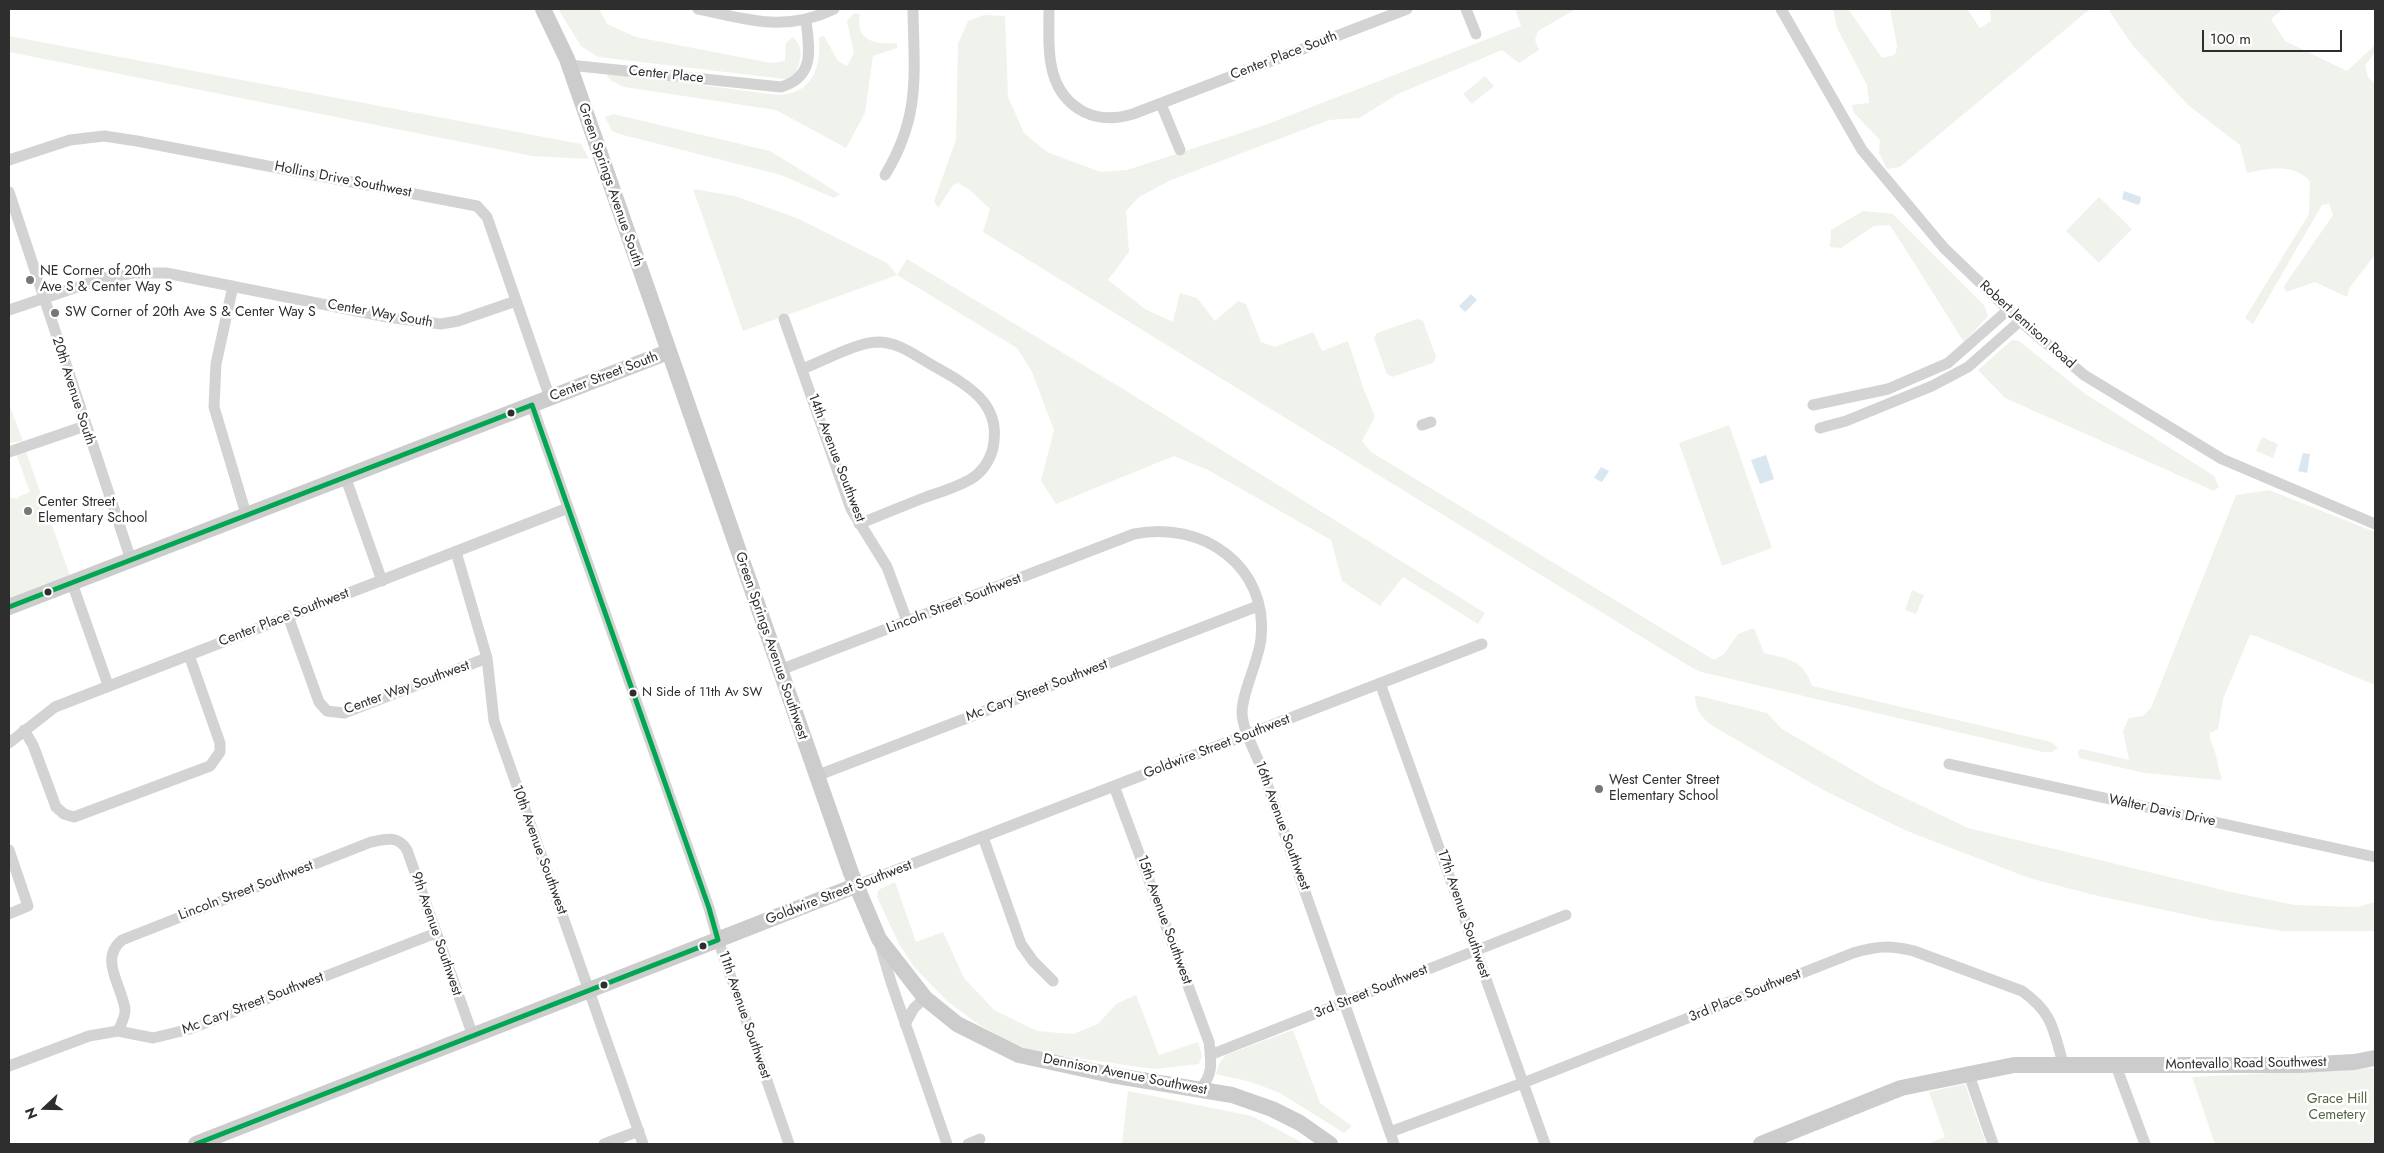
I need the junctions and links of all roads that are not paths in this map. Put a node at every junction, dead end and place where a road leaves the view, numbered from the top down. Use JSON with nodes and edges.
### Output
{"nodes":[{"id":1,"x":535,"y":9,"type":"edge"},
{"id":2,"x":698,"y":9,"type":"edge"},
{"id":3,"x":834,"y":9,"type":"edge"},
{"id":4,"x":913,"y":9,"type":"edge"},
{"id":5,"x":1049,"y":9,"type":"edge"},
{"id":6,"x":1407,"y":9,"type":"edge"},
{"id":7,"x":1466,"y":9,"type":"edge"},
{"id":8,"x":1781,"y":9,"type":"edge"},
{"id":9,"x":724,"y":11,"type":"edge"},
{"id":10,"x":545,"y":14,"type":"edge"},
{"id":11,"x":806,"y":20,"type":"junction"},
{"id":12,"x":1476,"y":34,"type":"dead end"},
{"id":13,"x":568,"y":65,"type":"junction"},
{"id":14,"x":1161,"y":104,"type":"junction"},
{"id":15,"x":1180,"y":150,"type":"dead end"},
{"id":16,"x":9,"y":160,"type":"edge"},
{"id":17,"x":885,"y":175,"type":"dead end"},
{"id":18,"x":9,"y":192,"type":"edge"},
{"id":19,"x":233,"y":286,"type":"junction"},
{"id":20,"x":43,"y":299,"type":"junction"},
{"id":21,"x":516,"y":301,"type":"junction"},
{"id":22,"x":9,"y":310,"type":"edge"},
{"id":23,"x":2008,"y":310,"type":"junction"},
{"id":24,"x":784,"y":319,"type":"dead end"},
{"id":25,"x":2020,"y":321,"type":"junction"},
{"id":26,"x":668,"y":352,"type":"junction"},
{"id":27,"x":802,"y":369,"type":"junction"},
{"id":28,"x":550,"y":398,"type":"junction"},
{"id":29,"x":532,"y":405,"type":"junction"},
{"id":30,"x":1813,"y":405,"type":"dead end"},
{"id":31,"x":85,"y":426,"type":"junction"},
{"id":32,"x":1820,"y":428,"type":"dead end"},
{"id":33,"x":9,"y":452,"type":"edge"},
{"id":34,"x":345,"y":476,"type":"junction"},
{"id":35,"x":568,"y":508,"type":"junction"},
{"id":36,"x":246,"y":514,"type":"junction"},
{"id":37,"x":859,"y":524,"type":"junction"},
{"id":38,"x":2375,"y":524,"type":"edge"},
{"id":39,"x":1128,"y":536,"type":"joint"},
{"id":40,"x":456,"y":552,"type":"junction"},
{"id":41,"x":131,"y":560,"type":"junction"},
{"id":42,"x":382,"y":580,"type":"junction"},
{"id":43,"x":72,"y":583,"type":"junction"},
{"id":44,"x":1258,"y":606,"type":"junction"},
{"id":45,"x":9,"y":607,"type":"edge"},
{"id":46,"x":288,"y":616,"type":"junction"},
{"id":47,"x":907,"y":621,"type":"junction"},
{"id":48,"x":1482,"y":644,"type":"dead end"},
{"id":49,"x":189,"y":655,"type":"junction"},
{"id":50,"x":487,"y":658,"type":"junction"},
{"id":51,"x":780,"y":670,"type":"junction"},
{"id":52,"x":1380,"y":683,"type":"junction"},
{"id":53,"x":108,"y":686,"type":"junction"},
{"id":54,"x":24,"y":730,"type":"junction"},
{"id":55,"x":1248,"y":734,"type":"junction"},
{"id":56,"x":9,"y":743,"type":"edge"},
{"id":57,"x":1949,"y":764,"type":"dead end"},
{"id":58,"x":816,"y":776,"type":"junction"},
{"id":59,"x":1114,"y":786,"type":"junction"},
{"id":60,"x":983,"y":837,"type":"junction"},
{"id":61,"x":392,"y":838,"type":"joint"},
{"id":62,"x":9,"y":850,"type":"edge"},
{"id":63,"x":2375,"y":858,"type":"edge"},
{"id":64,"x":856,"y":886,"type":"junction"},
{"id":65,"x":9,"y":914,"type":"edge"},
{"id":66,"x":1566,"y":915,"type":"dead end"},
{"id":67,"x":436,"y":933,"type":"junction"},
{"id":68,"x":879,"y":939,"type":"junction"},
{"id":69,"x":718,"y":940,"type":"junction"},
{"id":70,"x":1476,"y":952,"type":"junction"},
{"id":71,"x":1053,"y":981,"type":"dead end"},
{"id":72,"x":590,"y":991,"type":"junction"},
{"id":73,"x":925,"y":998,"type":"junction"},
{"id":74,"x":1345,"y":1002,"type":"junction"},
{"id":75,"x":906,"y":1024,"type":"junction"},
{"id":76,"x":118,"y":1031,"type":"junction"},
{"id":77,"x":473,"y":1036,"type":"junction"},
{"id":78,"x":1210,"y":1055,"type":"junction"},
{"id":79,"x":2375,"y":1058,"type":"edge"},
{"id":80,"x":2063,"y":1063,"type":"junction"},
{"id":81,"x":9,"y":1066,"type":"edge"},
{"id":82,"x":2116,"y":1066,"type":"junction"},
{"id":83,"x":1968,"y":1072,"type":"junction"},
{"id":84,"x":1523,"y":1083,"type":"junction"},
{"id":85,"x":1200,"y":1089,"type":"junction"},
{"id":86,"x":639,"y":1131,"type":"junction"},
{"id":87,"x":1390,"y":1132,"type":"junction"},
{"id":88,"x":980,"y":1139,"type":"dead end"},
{"id":89,"x":196,"y":1144,"type":"edge"},
{"id":90,"x":604,"y":1144,"type":"edge"},
{"id":91,"x":643,"y":1144,"type":"edge"},
{"id":92,"x":789,"y":1144,"type":"edge"},
{"id":93,"x":947,"y":1144,"type":"edge"},
{"id":94,"x":968,"y":1144,"type":"edge"},
{"id":95,"x":1330,"y":1144,"type":"edge"},
{"id":96,"x":1394,"y":1144,"type":"edge"},
{"id":97,"x":1544,"y":1144,"type":"edge"},
{"id":98,"x":1761,"y":1144,"type":"edge"},
{"id":99,"x":1993,"y":1144,"type":"edge"},
{"id":100,"x":2145,"y":1144,"type":"edge"}],
"edges":[{"from":1,"to":10,"type":"main road","name":"Green Springs Avenue South"},
{"from":2,"to":9,"type":"street"},
{"from":3,"to":11,"type":"street"},
{"from":4,"to":17,"type":"street"},
{"from":5,"to":14,"type":"street","name":"Center Place South"},
{"from":6,"to":14,"type":"street","name":"Center Place South"},
{"from":7,"to":12,"type":"street"},
{"from":8,"to":23,"type":"street","name":"Robert Jemison Road"},
{"from":9,"to":11,"type":"street"},
{"from":10,"to":13,"type":"main road","name":"Green Springs Avenue South"},
{"from":11,"to":13,"type":"street","name":"Center Place"},
{"from":13,"to":26,"type":"main road","name":"Green Springs Avenue South"},
{"from":14,"to":15,"type":"street"},
{"from":16,"to":21,"type":"street","name":"Hollins Drive Southwest"},
{"from":18,"to":20,"type":"street","name":"20th Avenue South"},
{"from":19,"to":20,"type":"street","name":"Center Way South"},
{"from":19,"to":21,"type":"street","name":"Center Way South"},
{"from":19,"to":36,"type":"street"},
{"from":20,"to":22,"type":"street","name":"Center Way South"},
{"from":20,"to":31,"type":"street","name":"20th Avenue South"},
{"from":21,"to":28,"type":"street","name":"Hollins Drive Southwest"},
{"from":23,"to":25,"type":"street","name":"Robert Jemison Road"},
{"from":23,"to":30,"type":"street"},
{"from":24,"to":27,"type":"street","name":"14th Avenue Southwest"},
{"from":25,"to":32,"type":"street"},
{"from":25,"to":38,"type":"street","name":"Robert Jemison Road"},
{"from":26,"to":28,"type":"main road","name":"Center Street South"},
{"from":26,"to":51,"type":"main road","name":"Green Springs Avenue Southwest"},
{"from":27,"to":37,"type":"street","name":"14th Avenue Southwest"},
{"from":27,"to":37,"type":"street"},
{"from":28,"to":29,"type":"main road","name":"Center Street South"},
{"from":29,"to":34,"type":"main road","name":"Center Street South"},
{"from":29,"to":35,"type":"street","name":"11th Avenue Southwest"},
{"from":31,"to":33,"type":"street"},
{"from":31,"to":41,"type":"street","name":"20th Avenue South"},
{"from":34,"to":36,"type":"main road","name":"Center Street South"},
{"from":34,"to":42,"type":"street"},
{"from":35,"to":40,"type":"street","name":"Center Place Southwest"},
{"from":35,"to":69,"type":"street","name":"11th Avenue Southwest"},
{"from":36,"to":41,"type":"main road","name":"Center Street South"},
{"from":37,"to":47,"type":"street","name":"14th Avenue Southwest"},
{"from":39,"to":44,"type":"street","name":"16th Avenue Southwest"},
{"from":39,"to":47,"type":"street","name":"Lincoln Street Southwest"},
{"from":40,"to":42,"type":"street","name":"Center Place Southwest"},
{"from":40,"to":50,"type":"street","name":"10th Avenue Southwest"},
{"from":41,"to":43,"type":"main road","name":"Center Street South"},
{"from":42,"to":46,"type":"street","name":"Center Place Southwest"},
{"from":43,"to":45,"type":"main road","name":"Center Street South"},
{"from":43,"to":53,"type":"street"},
{"from":44,"to":55,"type":"street","name":"16th Avenue Southwest"},
{"from":44,"to":58,"type":"street","name":"Mc Cary Street Southwest"},
{"from":46,"to":49,"type":"street","name":"Center Place Southwest"},
{"from":46,"to":50,"type":"street","name":"Center Way Southwest"},
{"from":47,"to":51,"type":"street","name":"Lincoln Street Southwest"},
{"from":48,"to":52,"type":"street","name":"Goldwire Street Southwest"},
{"from":49,"to":53,"type":"street","name":"Center Place Southwest"},
{"from":49,"to":54,"type":"street"},
{"from":50,"to":72,"type":"street","name":"10th Avenue Southwest"},
{"from":51,"to":58,"type":"main road","name":"Green Springs Avenue Southwest"},
{"from":52,"to":55,"type":"street","name":"Goldwire Street Southwest"},
{"from":52,"to":70,"type":"street","name":"17th Avenue Southwest"},
{"from":53,"to":54,"type":"street","name":"Center Place Southwest"},
{"from":54,"to":56,"type":"street","name":"Center Place Southwest"},
{"from":55,"to":59,"type":"street","name":"Goldwire Street Southwest"},
{"from":55,"to":74,"type":"street","name":"16th Avenue Southwest"},
{"from":57,"to":63,"type":"street","name":"Walter Davis Drive"},
{"from":58,"to":64,"type":"main road","name":"Green Springs Avenue Southwest"},
{"from":59,"to":60,"type":"street","name":"Goldwire Street Southwest"},
{"from":59,"to":78,"type":"street","name":"15th Avenue Southwest"},
{"from":60,"to":64,"type":"street","name":"Goldwire Street Southwest"},
{"from":60,"to":71,"type":"street"},
{"from":61,"to":67,"type":"street","name":"9th Avenue Southwest"},
{"from":61,"to":76,"type":"street","name":"Lincoln Street Southwest"},
{"from":62,"to":65,"type":"street"},
{"from":64,"to":68,"type":"main road","name":"Green Springs Avenue Southwest"},
{"from":64,"to":69,"type":"main road","name":"Goldwire Street Southwest"},
{"from":66,"to":70,"type":"street","name":"3rd Street Southwest"},
{"from":67,"to":76,"type":"street","name":"Mc Cary Street Southwest"},
{"from":67,"to":77,"type":"street","name":"9th Avenue Southwest"},
{"from":68,"to":73,"type":"main road","name":"Green Springs Avenue Southwest"},
{"from":68,"to":75,"type":"street","name":"Green Springs Avenue Southwest"},
{"from":69,"to":72,"type":"main road","name":"Goldwire Street Southwest"},
{"from":69,"to":92,"type":"street","name":"11th Avenue Southwest"},
{"from":70,"to":74,"type":"street","name":"3rd Street Southwest"},
{"from":70,"to":84,"type":"street","name":"17th Avenue Southwest"},
{"from":72,"to":77,"type":"main road","name":"Goldwire Street Southwest"},
{"from":72,"to":86,"type":"street","name":"10th Avenue Southwest"},
{"from":73,"to":75,"type":"street"},
{"from":73,"to":85,"type":"main road","name":"Dennison Avenue Southwest"},
{"from":74,"to":78,"type":"street","name":"3rd Street Southwest"},
{"from":74,"to":87,"type":"street","name":"16th Avenue Southwest"},
{"from":75,"to":93,"type":"street","name":"Green Springs Avenue Southwest"},
{"from":76,"to":81,"type":"street","name":"Mc Cary Street Southwest"},
{"from":77,"to":89,"type":"main road","name":"Goldwire Street Southwest"},
{"from":78,"to":85,"type":"street"},
{"from":79,"to":82,"type":"main road","name":"Montevallo Road Southwest"},
{"from":80,"to":82,"type":"main road","name":"Montevallo Road Southwest"},
{"from":80,"to":83,"type":"main road","name":"Montevallo Road Southwest"},
{"from":80,"to":84,"type":"street","name":"3rd Place Southwest"},
{"from":82,"to":100,"type":"street"},
{"from":83,"to":98,"type":"main road","name":"Montevallo Road Southwest"},
{"from":83,"to":99,"type":"street"},
{"from":84,"to":87,"type":"street","name":"3rd Place Southwest"},
{"from":84,"to":97,"type":"street","name":"17th Avenue Southwest"},
{"from":85,"to":95,"type":"main road","name":"Dennison Avenue Southwest"},
{"from":86,"to":90,"type":"street"},
{"from":86,"to":91,"type":"street","name":"10th Avenue Southwest"},
{"from":87,"to":96,"type":"street","name":"16th Avenue Southwest"},
{"from":88,"to":94,"type":"street"}]}
